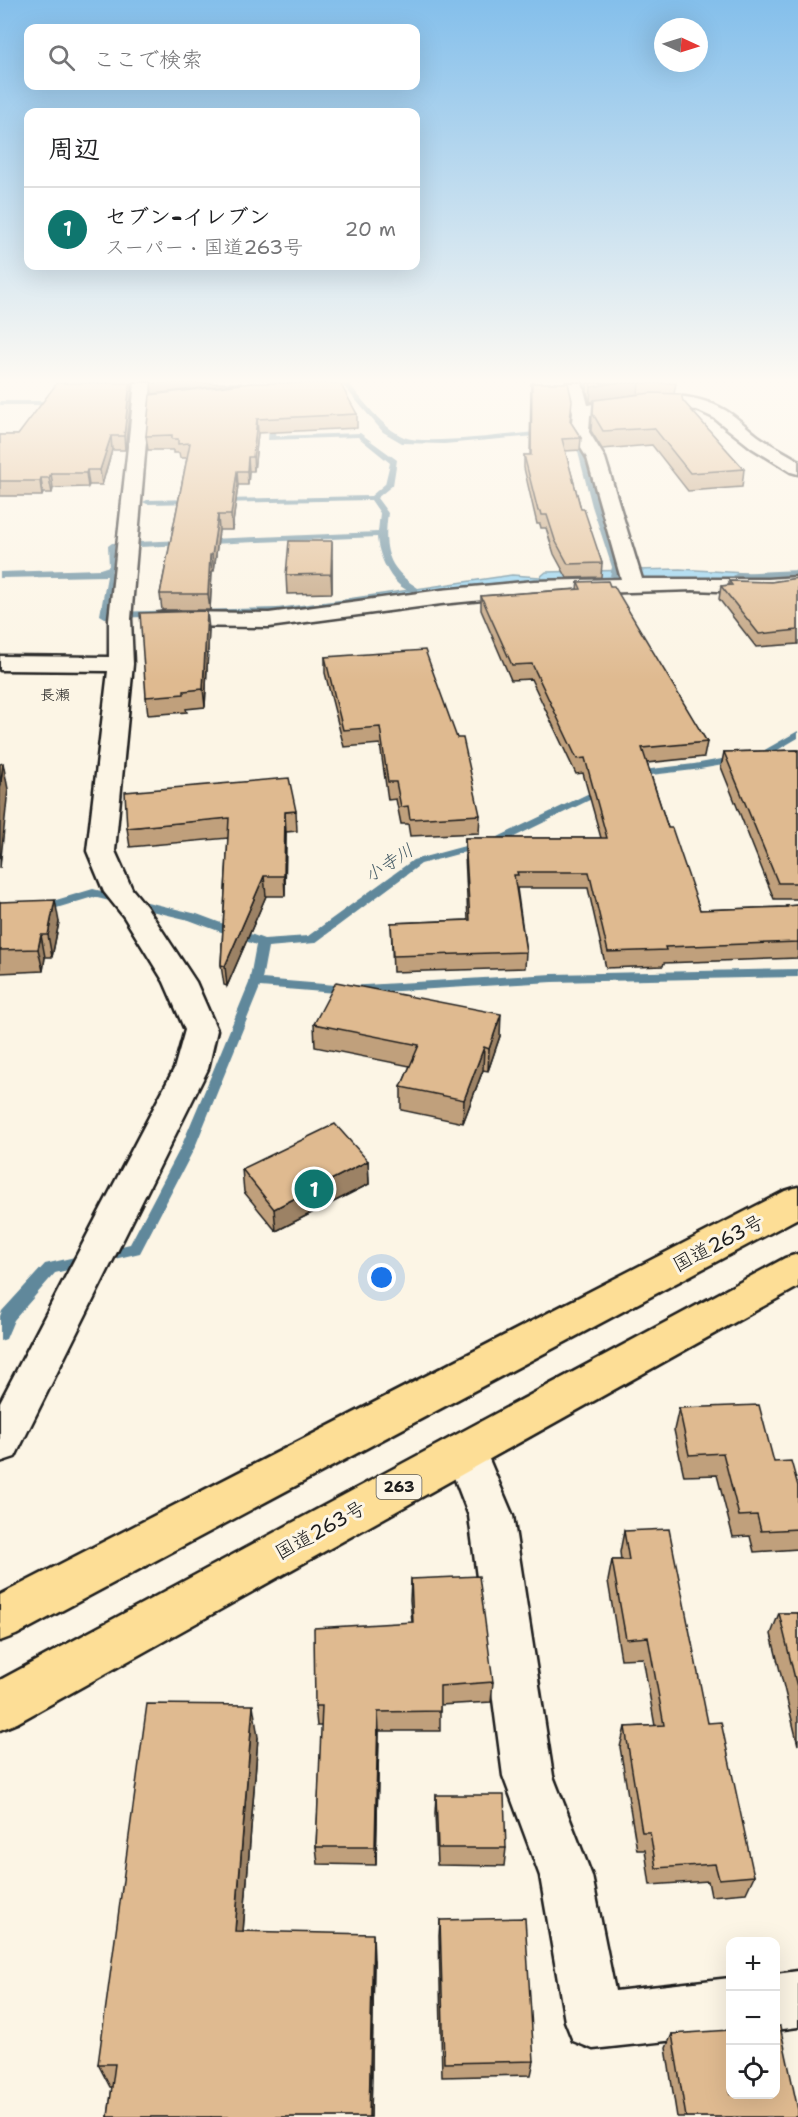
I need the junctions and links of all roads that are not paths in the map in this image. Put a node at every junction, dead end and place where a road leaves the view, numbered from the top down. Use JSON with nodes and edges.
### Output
{"nodes":[{"id":1,"x":133,"y":482,"type":"edge"},
{"id":2,"x":603,"y":482,"type":"edge"},
{"id":3,"x":630,"y":576,"type":"junction"},
{"id":4,"x":798,"y":583,"type":"edge"},
{"id":5,"x":120,"y":614,"type":"junction"},
{"id":6,"x":0,"y":663,"type":"edge"},
{"id":7,"x":121,"y":664,"type":"junction"},
{"id":8,"x":798,"y":1202,"type":"edge"},
{"id":9,"x":798,"y":1269,"type":"edge"},
{"id":10,"x":0,"y":1444,"type":"edge"},
{"id":11,"x":465,"y":1451,"type":"junction"},
{"id":12,"x":0,"y":1619,"type":"edge"},
{"id":13,"x":0,"y":1706,"type":"edge"},
{"id":14,"x":798,"y":1999,"type":"edge"},
{"id":15,"x":780,"y":2001,"type":"edge"},
{"id":16,"x":726,"y":2006,"type":"edge"}],
"edges":[{"from":1,"to":5,"type":"street"},
{"from":2,"to":3,"type":"street"},
{"from":3,"to":4,"type":"street"},
{"from":3,"to":5,"type":"street"},
{"from":5,"to":7,"type":"street"},
{"from":6,"to":7,"type":"street"},
{"from":7,"to":10,"type":"street"},
{"from":8,"to":12,"type":"highway","name":"国道263号"},
{"from":9,"to":11,"type":"highway","name":"国道263号","number":"263"},
{"from":11,"to":13,"type":"highway","name":"国道263号","number":"263"},
{"from":11,"to":16,"type":"street"},
{"from":14,"to":15,"type":"street"}]}
